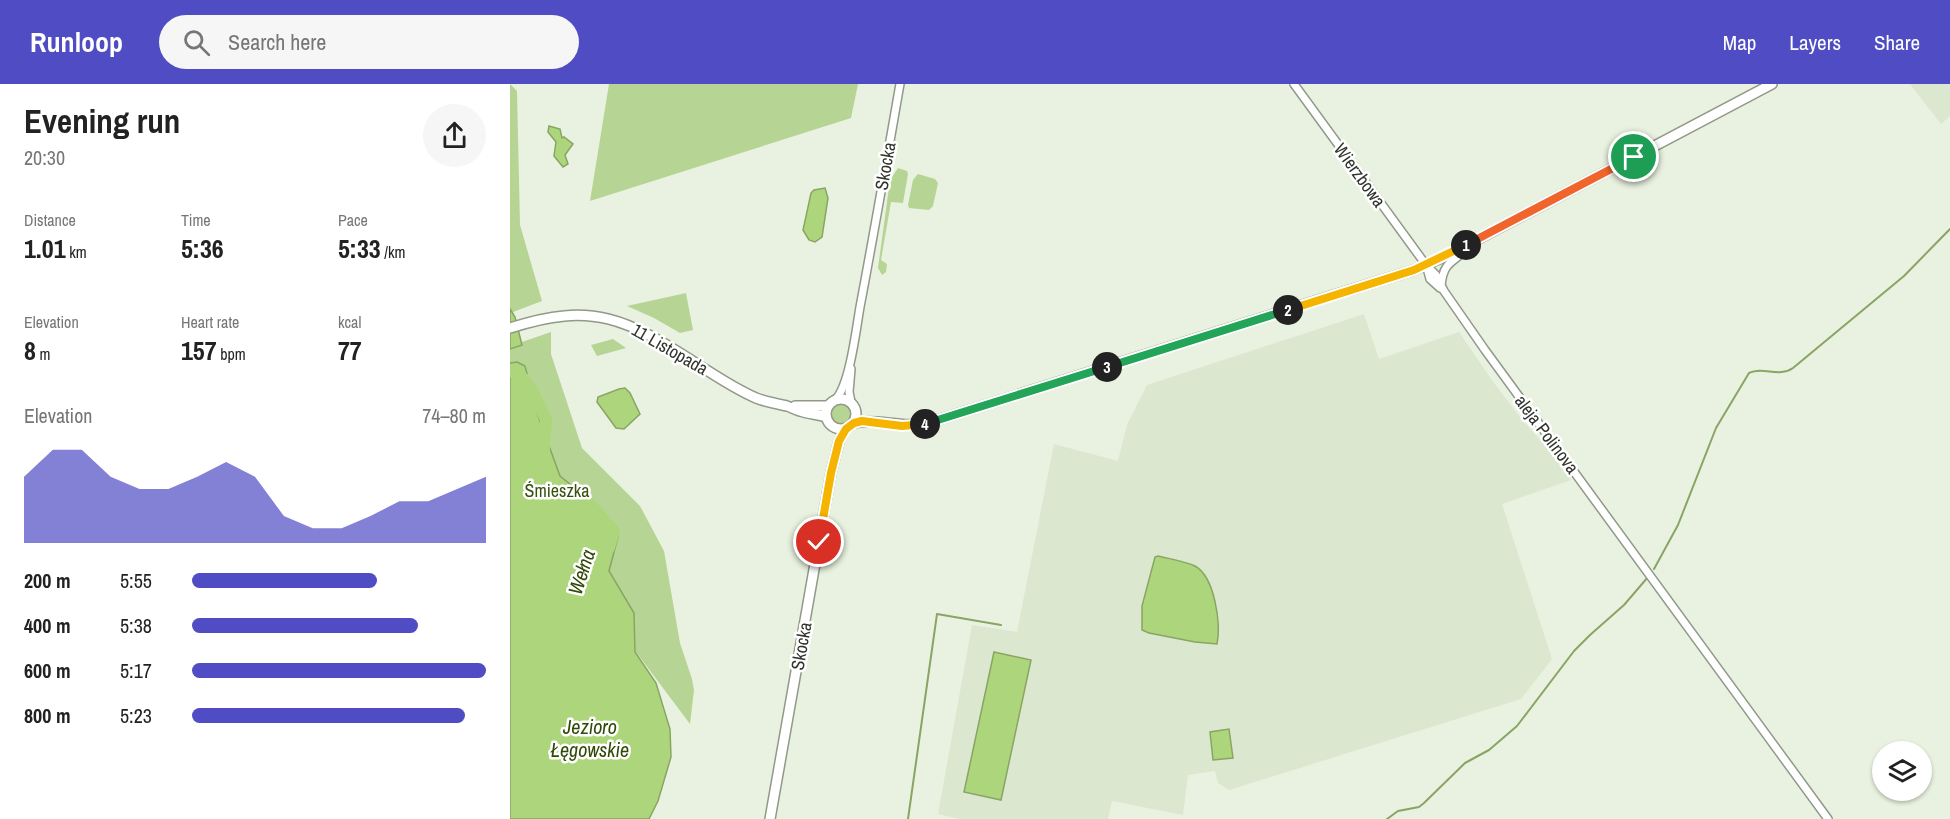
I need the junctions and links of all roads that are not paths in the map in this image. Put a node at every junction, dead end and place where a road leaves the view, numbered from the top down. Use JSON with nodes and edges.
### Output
{"nodes":[{"id":1,"x":900,"y":84,"type":"edge"},
{"id":2,"x":1294,"y":84,"type":"edge"},
{"id":3,"x":1772,"y":84,"type":"edge"},
{"id":4,"x":1472,"y":242,"type":"junction"},
{"id":5,"x":1426,"y":265,"type":"junction"},
{"id":6,"x":1442,"y":288,"type":"junction"},
{"id":7,"x":510,"y":328,"type":"edge"},
{"id":8,"x":852,"y":355,"type":"junction"},
{"id":9,"x":836,"y":399,"type":"junction"},
{"id":10,"x":828,"y":406,"type":"junction"},
{"id":11,"x":854,"y":406,"type":"junction"},
{"id":12,"x":789,"y":407,"type":"junction"},
{"id":13,"x":826,"y":417,"type":"junction"},
{"id":14,"x":912,"y":425,"type":"junction"},
{"id":15,"x":832,"y":426,"type":"junction"},
{"id":16,"x":850,"y":426,"type":"junction"},
{"id":17,"x":831,"y":473,"type":"junction"},
{"id":18,"x":770,"y":819,"type":"edge"},
{"id":19,"x":1828,"y":819,"type":"edge"}],
"edges":[{"from":1,"to":8,"type":"street","name":"Skocka"},
{"from":2,"to":5,"type":"street","name":"Wierzbowa"},
{"from":3,"to":4,"type":"main road"},
{"from":4,"to":5,"type":"main road"},
{"from":4,"to":6,"type":"street"},
{"from":5,"to":6,"type":"street","name":"aleja Polinova"},
{"from":5,"to":14,"type":"main road"},
{"from":6,"to":19,"type":"street","name":"aleja Polinova"},
{"from":7,"to":12,"type":"main road","name":"11 Listopada"},
{"from":8,"to":9,"type":"street","name":"Skocka"},
{"from":8,"to":11,"type":"street","name":"Skocka"},
{"from":9,"to":10,"type":"main road"},
{"from":9,"to":11,"type":"main road"},
{"from":10,"to":12,"type":"main road","name":"11 Listopada"},
{"from":10,"to":13,"type":"main road"},
{"from":11,"to":14,"type":"main road"},
{"from":11,"to":16,"type":"main road"},
{"from":12,"to":13,"type":"main road","name":"11 Listopada"},
{"from":13,"to":15,"type":"main road"},
{"from":14,"to":16,"type":"main road"},
{"from":15,"to":16,"type":"main road"},
{"from":15,"to":17,"type":"main road","name":"Skocka"},
{"from":16,"to":17,"type":"main road","name":"Skocka"},
{"from":17,"to":18,"type":"main road","name":"Skocka"}]}
